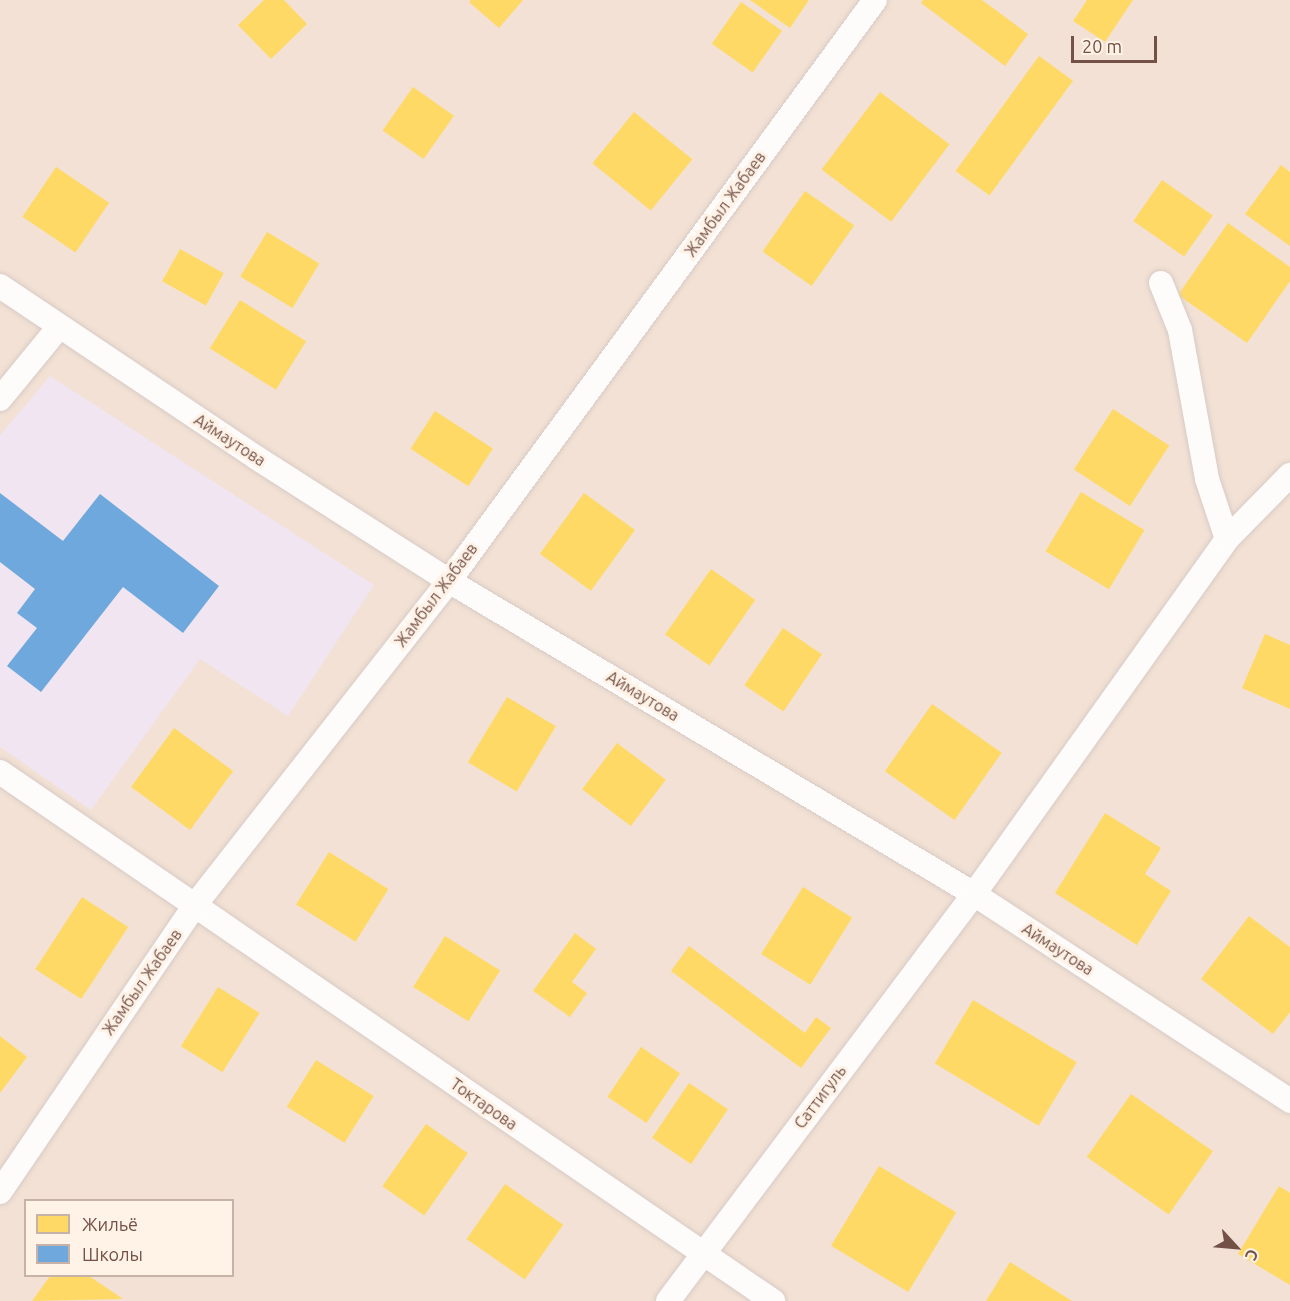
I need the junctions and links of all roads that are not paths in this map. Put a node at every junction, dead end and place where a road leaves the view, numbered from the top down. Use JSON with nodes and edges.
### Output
{"nodes":[{"id":1,"x":875,"y":0,"type":"edge"},
{"id":2,"x":1161,"y":283,"type":"dead end"},
{"id":3,"x":0,"y":286,"type":"edge"},
{"id":4,"x":59,"y":327,"type":"junction"},
{"id":5,"x":0,"y":399,"type":"edge"},
{"id":6,"x":1290,"y":475,"type":"edge"},
{"id":7,"x":1227,"y":539,"type":"junction"},
{"id":8,"x":449,"y":580,"type":"junction"},
{"id":9,"x":0,"y":772,"type":"edge"},
{"id":10,"x":974,"y":894,"type":"junction"},
{"id":11,"x":195,"y":905,"type":"junction"},
{"id":12,"x":1290,"y":1101,"type":"edge"},
{"id":13,"x":0,"y":1191,"type":"edge"},
{"id":14,"x":702,"y":1255,"type":"junction"},
{"id":15,"x":668,"y":1301,"type":"edge"},
{"id":16,"x":773,"y":1301,"type":"edge"}],
"edges":[{"from":1,"to":8,"type":"street","name":"Жамбыл Жабаев"},
{"from":2,"to":7,"type":"street"},
{"from":3,"to":4,"type":"street","name":"Аймаутова"},
{"from":4,"to":5,"type":"street"},
{"from":4,"to":8,"type":"street","name":"Аймаутова"},
{"from":6,"to":7,"type":"street","name":"Саттигуль"},
{"from":7,"to":10,"type":"street","name":"Саттигуль"},
{"from":8,"to":10,"type":"street","name":"Аймаутова"},
{"from":8,"to":11,"type":"street","name":"Жамбыл Жабаев"},
{"from":9,"to":11,"type":"street","name":"Токтарова"},
{"from":10,"to":12,"type":"street","name":"Аймаутова"},
{"from":10,"to":14,"type":"street","name":"Саттигуль"},
{"from":11,"to":13,"type":"street","name":"Жамбыл Жабаев"},
{"from":11,"to":14,"type":"street","name":"Токтарова"},
{"from":14,"to":15,"type":"street","name":"Саттигуль"},
{"from":14,"to":16,"type":"street","name":"Токтарова"}]}
